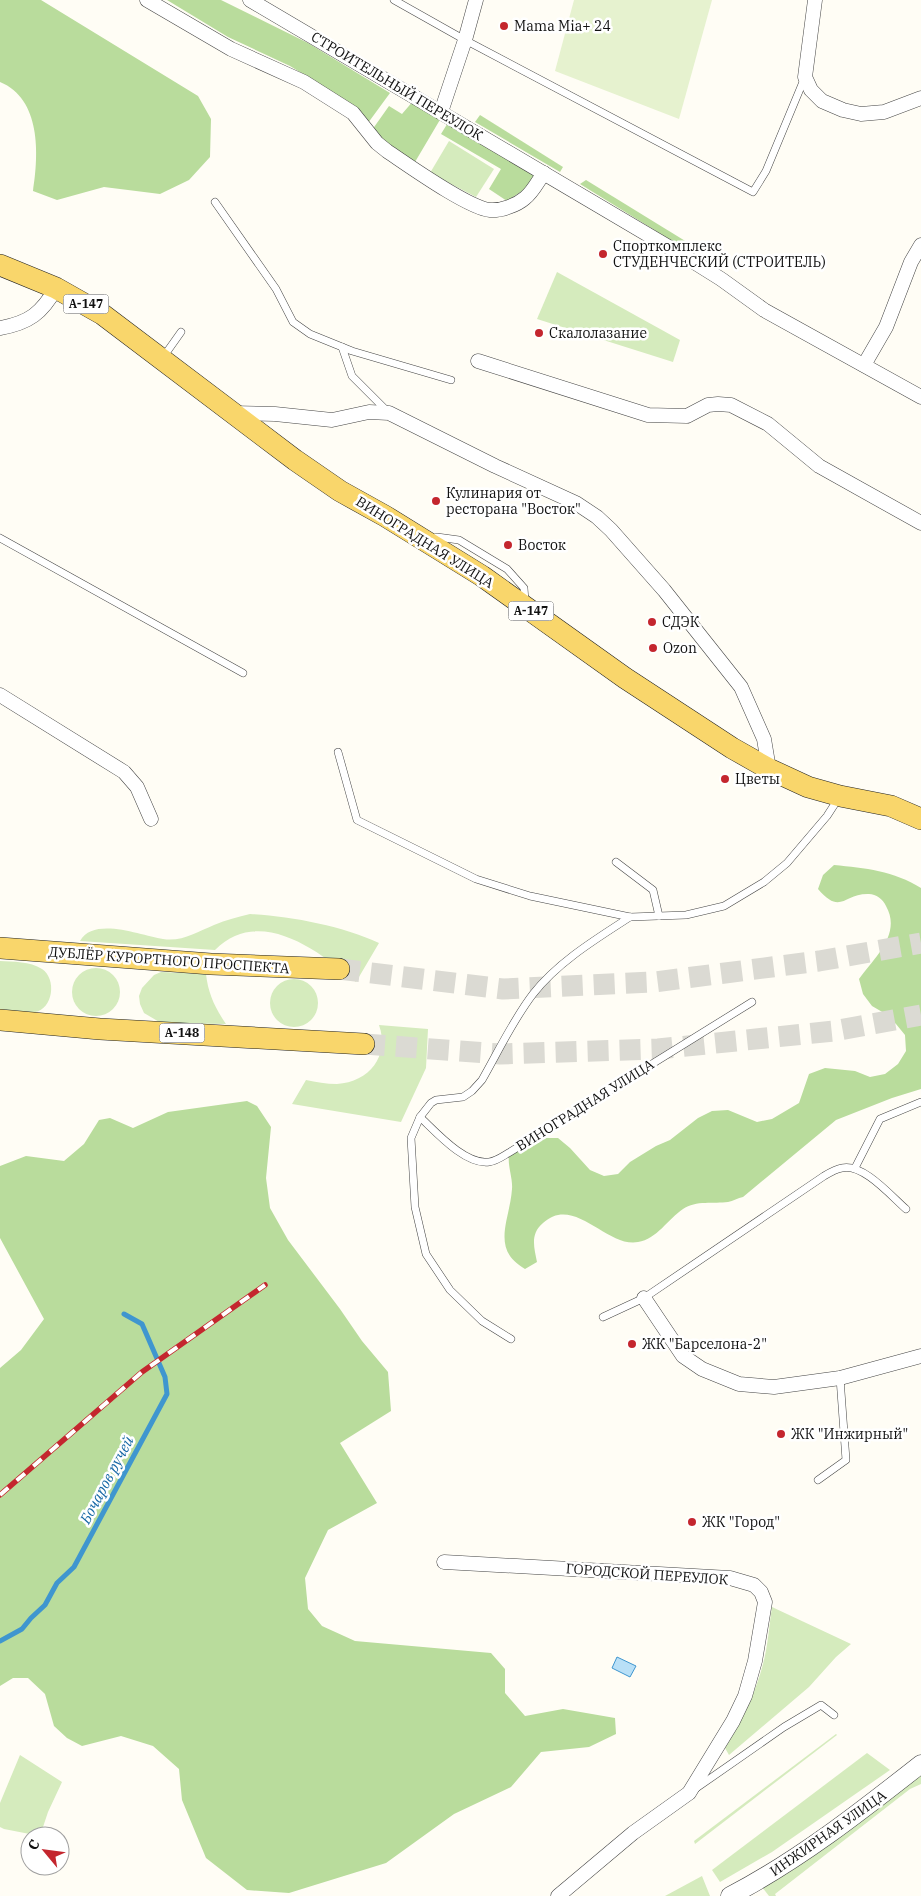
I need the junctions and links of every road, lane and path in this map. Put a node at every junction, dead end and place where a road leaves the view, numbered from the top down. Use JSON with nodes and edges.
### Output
{"nodes":[{"id":1,"x":147,"y":0,"type":"edge"},
{"id":2,"x":250,"y":0,"type":"edge"},
{"id":3,"x":394,"y":0,"type":"edge"},
{"id":4,"x":476,"y":0,"type":"edge"},
{"id":5,"x":815,"y":0,"type":"edge"},
{"id":6,"x":465,"y":40,"type":"junction"},
{"id":7,"x":806,"y":77,"type":"junction"},
{"id":8,"x":921,"y":98,"type":"edge"},
{"id":9,"x":441,"y":112,"type":"junction"},
{"id":10,"x":544,"y":173,"type":"junction"},
{"id":11,"x":214,"y":202,"type":"dead end"},
{"id":12,"x":921,"y":245,"type":"edge"},
{"id":13,"x":0,"y":265,"type":"edge"},
{"id":14,"x":56,"y":288,"type":"junction"},
{"id":15,"x":0,"y":328,"type":"edge"},
{"id":16,"x":181,"y":332,"type":"dead end"},
{"id":17,"x":342,"y":347,"type":"junction"},
{"id":18,"x":162,"y":359,"type":"junction"},
{"id":19,"x":478,"y":361,"type":"dead end"},
{"id":20,"x":864,"y":366,"type":"junction"},
{"id":21,"x":451,"y":380,"type":"dead end"},
{"id":22,"x":921,"y":397,"type":"edge"},
{"id":23,"x":233,"y":413,"type":"junction"},
{"id":24,"x":389,"y":413,"type":"junction"},
{"id":25,"x":921,"y":523,"type":"edge"},
{"id":26,"x":0,"y":538,"type":"edge"},
{"id":27,"x":243,"y":673,"type":"dead end"},
{"id":28,"x":0,"y":695,"type":"edge"},
{"id":29,"x":338,"y":752,"type":"dead end"},
{"id":30,"x":769,"y":769,"type":"junction"},
{"id":31,"x":840,"y":796,"type":"junction"},
{"id":32,"x":150,"y":819,"type":"dead end"},
{"id":33,"x":921,"y":819,"type":"edge"},
{"id":34,"x":616,"y":862,"type":"dead end"},
{"id":35,"x":659,"y":916,"type":"junction"},
{"id":36,"x":630,"y":917,"type":"junction"},
{"id":37,"x":0,"y":948,"type":"edge"},
{"id":38,"x":339,"y":969,"type":"tunnel mouth"},
{"id":39,"x":752,"y":1002,"type":"dead end"},
{"id":40,"x":0,"y":1020,"type":"edge"},
{"id":41,"x":364,"y":1044,"type":"tunnel mouth"},
{"id":42,"x":921,"y":1102,"type":"edge"},
{"id":43,"x":420,"y":1116,"type":"junction"},
{"id":44,"x":855,"y":1168,"type":"junction"},
{"id":45,"x":906,"y":1209,"type":"dead end"},
{"id":46,"x":644,"y":1298,"type":"junction"},
{"id":47,"x":603,"y":1317,"type":"dead end"},
{"id":48,"x":511,"y":1339,"type":"dead end"},
{"id":49,"x":921,"y":1356,"type":"edge"},
{"id":50,"x":840,"y":1378,"type":"junction"},
{"id":51,"x":818,"y":1480,"type":"dead end"},
{"id":52,"x":444,"y":1562,"type":"dead end"},
{"id":53,"x":834,"y":1715,"type":"dead end"},
{"id":54,"x":921,"y":1764,"type":"edge"},
{"id":55,"x":689,"y":1792,"type":"junction"},
{"id":56,"x":558,"y":1896,"type":"edge"},
{"id":57,"x":730,"y":1896,"type":"edge"}],
"edges":[{"from":1,"to":10,"type":"street"},
{"from":2,"to":9,"type":"street","name":"СТРОИТЕЛЬНЫЙ ПЕРЕУЛОК"},
{"from":3,"to":6,"type":"lane"},
{"from":4,"to":6,"type":"street"},
{"from":5,"to":7,"type":"street"},
{"from":6,"to":7,"type":"lane"},
{"from":6,"to":9,"type":"street"},
{"from":7,"to":8,"type":"street"},
{"from":9,"to":10,"type":"street","name":"СТРОИТЕЛЬНЫЙ ПЕРЕУЛОК"},
{"from":10,"to":20,"type":"street","name":"СТРОИТЕЛЬНЫЙ ПЕРЕУЛОК"},
{"from":11,"to":17,"type":"lane"},
{"from":12,"to":20,"type":"street"},
{"from":13,"to":14,"type":"main road","name":"ВИНОГРАДНАЯ УЛИЦА","number":"А-147"},
{"from":14,"to":15,"type":"street"},
{"from":14,"to":18,"type":"main road","name":"ВИНОГРАДНАЯ УЛИЦА","number":"А-147"},
{"from":16,"to":18,"type":"lane"},
{"from":17,"to":21,"type":"lane"},
{"from":17,"to":24,"type":"lane"},
{"from":18,"to":23,"type":"main road","name":"ВИНОГРАДНАЯ УЛИЦА","number":"А-147"},
{"from":19,"to":25,"type":"street"},
{"from":20,"to":22,"type":"street","name":"СТРОИТЕЛЬНЫЙ ПЕРЕУЛОК"},
{"from":23,"to":24,"type":"street"},
{"from":23,"to":30,"type":"main road","name":"ВИНОГРАДНАЯ УЛИЦА","number":"А-147"},
{"from":24,"to":30,"type":"street"},
{"from":26,"to":27,"type":"lane"},
{"from":28,"to":32,"type":"street"},
{"from":29,"to":36,"type":"lane"},
{"from":30,"to":31,"type":"main road","name":"ВИНОГРАДНАЯ УЛИЦА","number":"А-147"},
{"from":31,"to":33,"type":"main road","name":"ВИНОГРАДНАЯ УЛИЦА","number":"А-147"},
{"from":31,"to":35,"type":"lane"},
{"from":34,"to":35,"type":"lane"},
{"from":35,"to":36,"type":"lane"},
{"from":36,"to":43,"type":"lane"},
{"from":37,"to":38,"type":"main road","name":"ДУБЛЁР КУРОРТНОГО ПРОСПЕКТА"},
{"from":39,"to":43,"type":"lane","name":"ВИНОГРАДНАЯ УЛИЦА"},
{"from":40,"to":41,"type":"main road","number":"А-148"},
{"from":42,"to":44,"type":"lane"},
{"from":43,"to":48,"type":"lane"},
{"from":44,"to":45,"type":"lane"},
{"from":44,"to":46,"type":"lane"},
{"from":46,"to":47,"type":"lane"},
{"from":46,"to":50,"type":"street"},
{"from":49,"to":50,"type":"street"},
{"from":50,"to":51,"type":"lane"},
{"from":52,"to":55,"type":"street","name":"ГОРОДСКОЙ ПЕРЕУЛОК"},
{"from":53,"to":55,"type":"lane"},
{"from":54,"to":57,"type":"street","name":"ИНЖИРНАЯ УЛИЦА"},
{"from":55,"to":56,"type":"street","name":"ГОРОДСКОЙ ПЕРЕУЛОК"}]}
